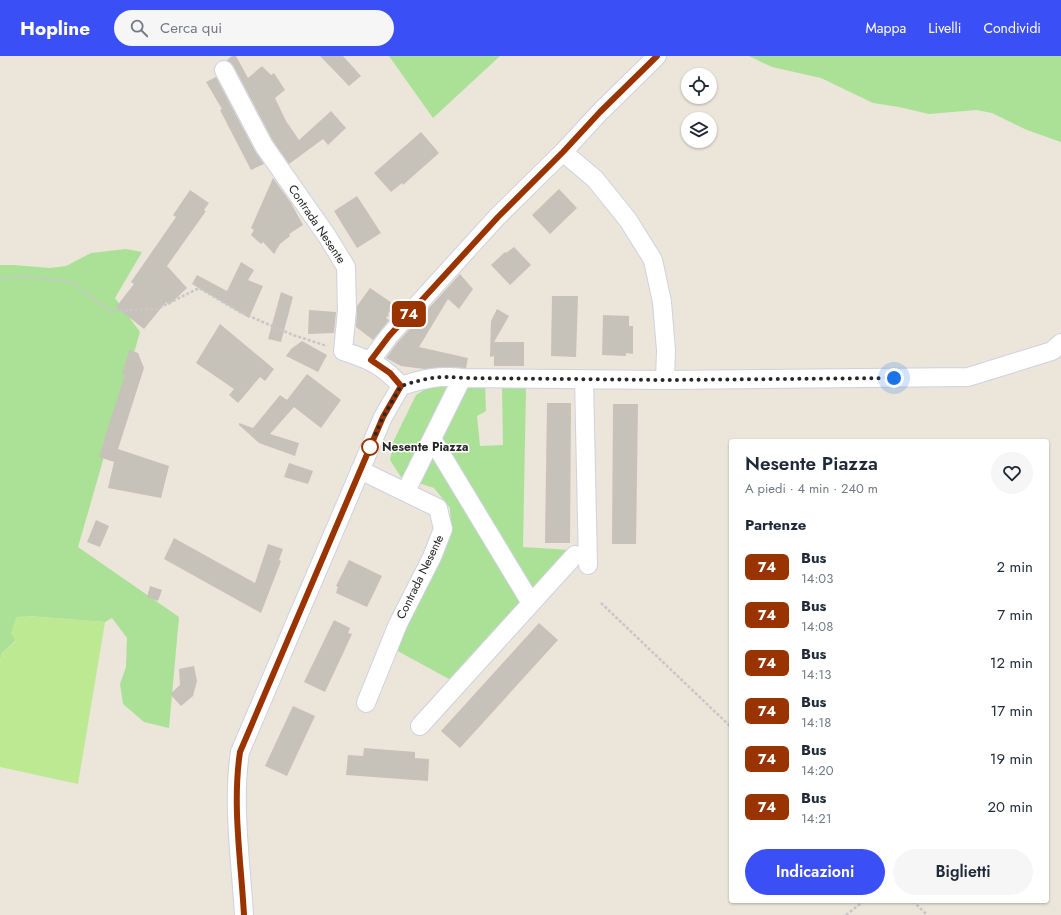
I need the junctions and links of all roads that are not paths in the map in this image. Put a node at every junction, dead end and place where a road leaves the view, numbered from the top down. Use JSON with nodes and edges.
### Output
{"nodes":[{"id":1,"x":657,"y":56,"type":"edge"},
{"id":2,"x":224,"y":70,"type":"dead end"},
{"id":3,"x":563,"y":152,"type":"junction"},
{"id":4,"x":1061,"y":343,"type":"edge"},
{"id":5,"x":371,"y":360,"type":"junction"},
{"id":6,"x":462,"y":378,"type":"junction"},
{"id":7,"x":584,"y":379,"type":"junction"},
{"id":8,"x":665,"y":380,"type":"junction"},
{"id":9,"x":401,"y":386,"type":"junction"},
{"id":10,"x":432,"y":439,"type":"junction"},
{"id":11,"x":360,"y":470,"type":"junction"},
{"id":12,"x":406,"y":491,"type":"junction"},
{"id":13,"x":531,"y":604,"type":"junction"},
{"id":14,"x":366,"y":703,"type":"dead end"},
{"id":15,"x":420,"y":726,"type":"dead end"},
{"id":16,"x":244,"y":915,"type":"edge"}],
"edges":[{"from":1,"to":3,"type":"street"},
{"from":2,"to":5,"type":"street","name":"Contrada Nesente"},
{"from":3,"to":5,"type":"street"},
{"from":3,"to":8,"type":"street"},
{"from":4,"to":8,"type":"street"},
{"from":5,"to":9,"type":"street"},
{"from":6,"to":7,"type":"street"},
{"from":6,"to":9,"type":"street"},
{"from":6,"to":10,"type":"street"},
{"from":7,"to":8,"type":"street"},
{"from":7,"to":13,"type":"street"},
{"from":9,"to":11,"type":"street"},
{"from":10,"to":12,"type":"street"},
{"from":10,"to":13,"type":"street"},
{"from":11,"to":12,"type":"street","name":"Contrada Nesente"},
{"from":11,"to":16,"type":"street"},
{"from":12,"to":14,"type":"street","name":"Contrada Nesente"},
{"from":13,"to":15,"type":"street"}]}
